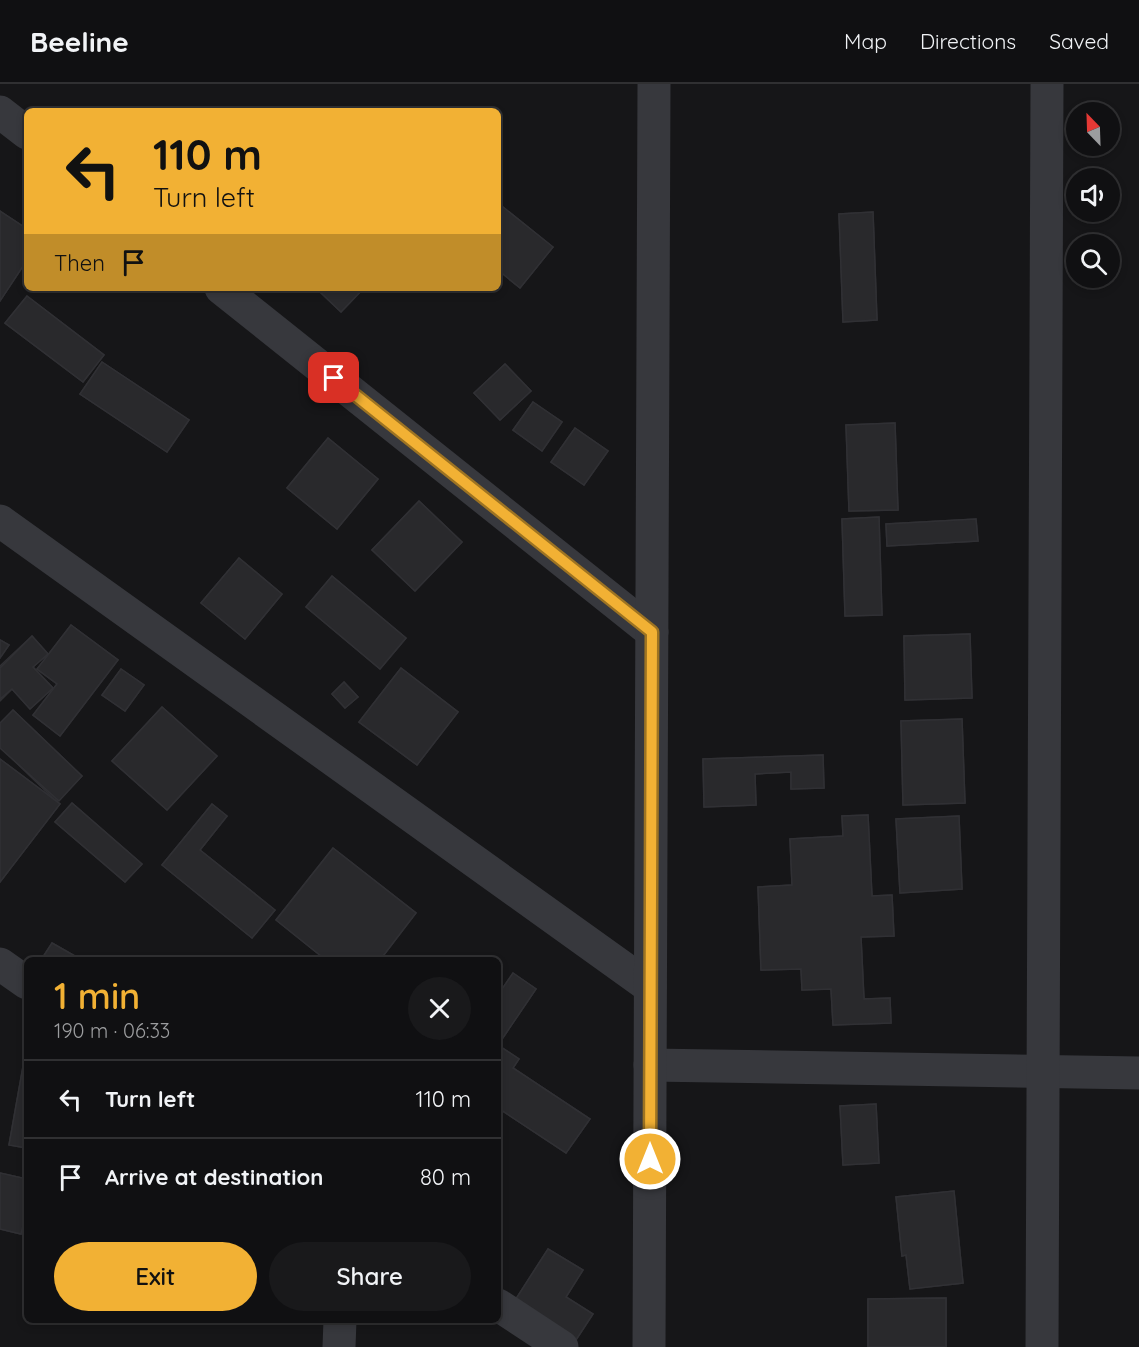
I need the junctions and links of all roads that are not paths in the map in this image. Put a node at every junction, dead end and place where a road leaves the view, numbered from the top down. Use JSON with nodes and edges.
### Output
{"nodes":[{"id":1,"x":654,"y":84,"type":"edge"},
{"id":2,"x":1047,"y":84,"type":"edge"},
{"id":3,"x":225,"y":291,"type":"edge"},
{"id":4,"x":0,"y":521,"type":"edge"},
{"id":5,"x":652,"y":632,"type":"junction"},
{"id":6,"x":0,"y":964,"type":"edge"},
{"id":7,"x":24,"y":981,"type":"edge"},
{"id":8,"x":650,"y":987,"type":"junction"},
{"id":9,"x":650,"y":1065,"type":"junction"},
{"id":10,"x":1043,"y":1072,"type":"junction"},
{"id":11,"x":1139,"y":1073,"type":"edge"},
{"id":12,"x":501,"y":1307,"type":"edge"},
{"id":13,"x":340,"y":1323,"type":"edge"},
{"id":14,"x":339,"y":1347,"type":"edge"},
{"id":15,"x":562,"y":1347,"type":"edge"},
{"id":16,"x":649,"y":1347,"type":"edge"},
{"id":17,"x":1042,"y":1347,"type":"edge"}],
"edges":[{"from":1,"to":5,"type":"street"},
{"from":2,"to":10,"type":"street"},
{"from":3,"to":5,"type":"street"},
{"from":4,"to":8,"type":"street"},
{"from":5,"to":8,"type":"street"},
{"from":6,"to":7,"type":"street"},
{"from":8,"to":9,"type":"street"},
{"from":9,"to":10,"type":"street"},
{"from":9,"to":16,"type":"street"},
{"from":10,"to":11,"type":"street"},
{"from":10,"to":17,"type":"street"},
{"from":12,"to":15,"type":"street"},
{"from":13,"to":14,"type":"street"}]}
